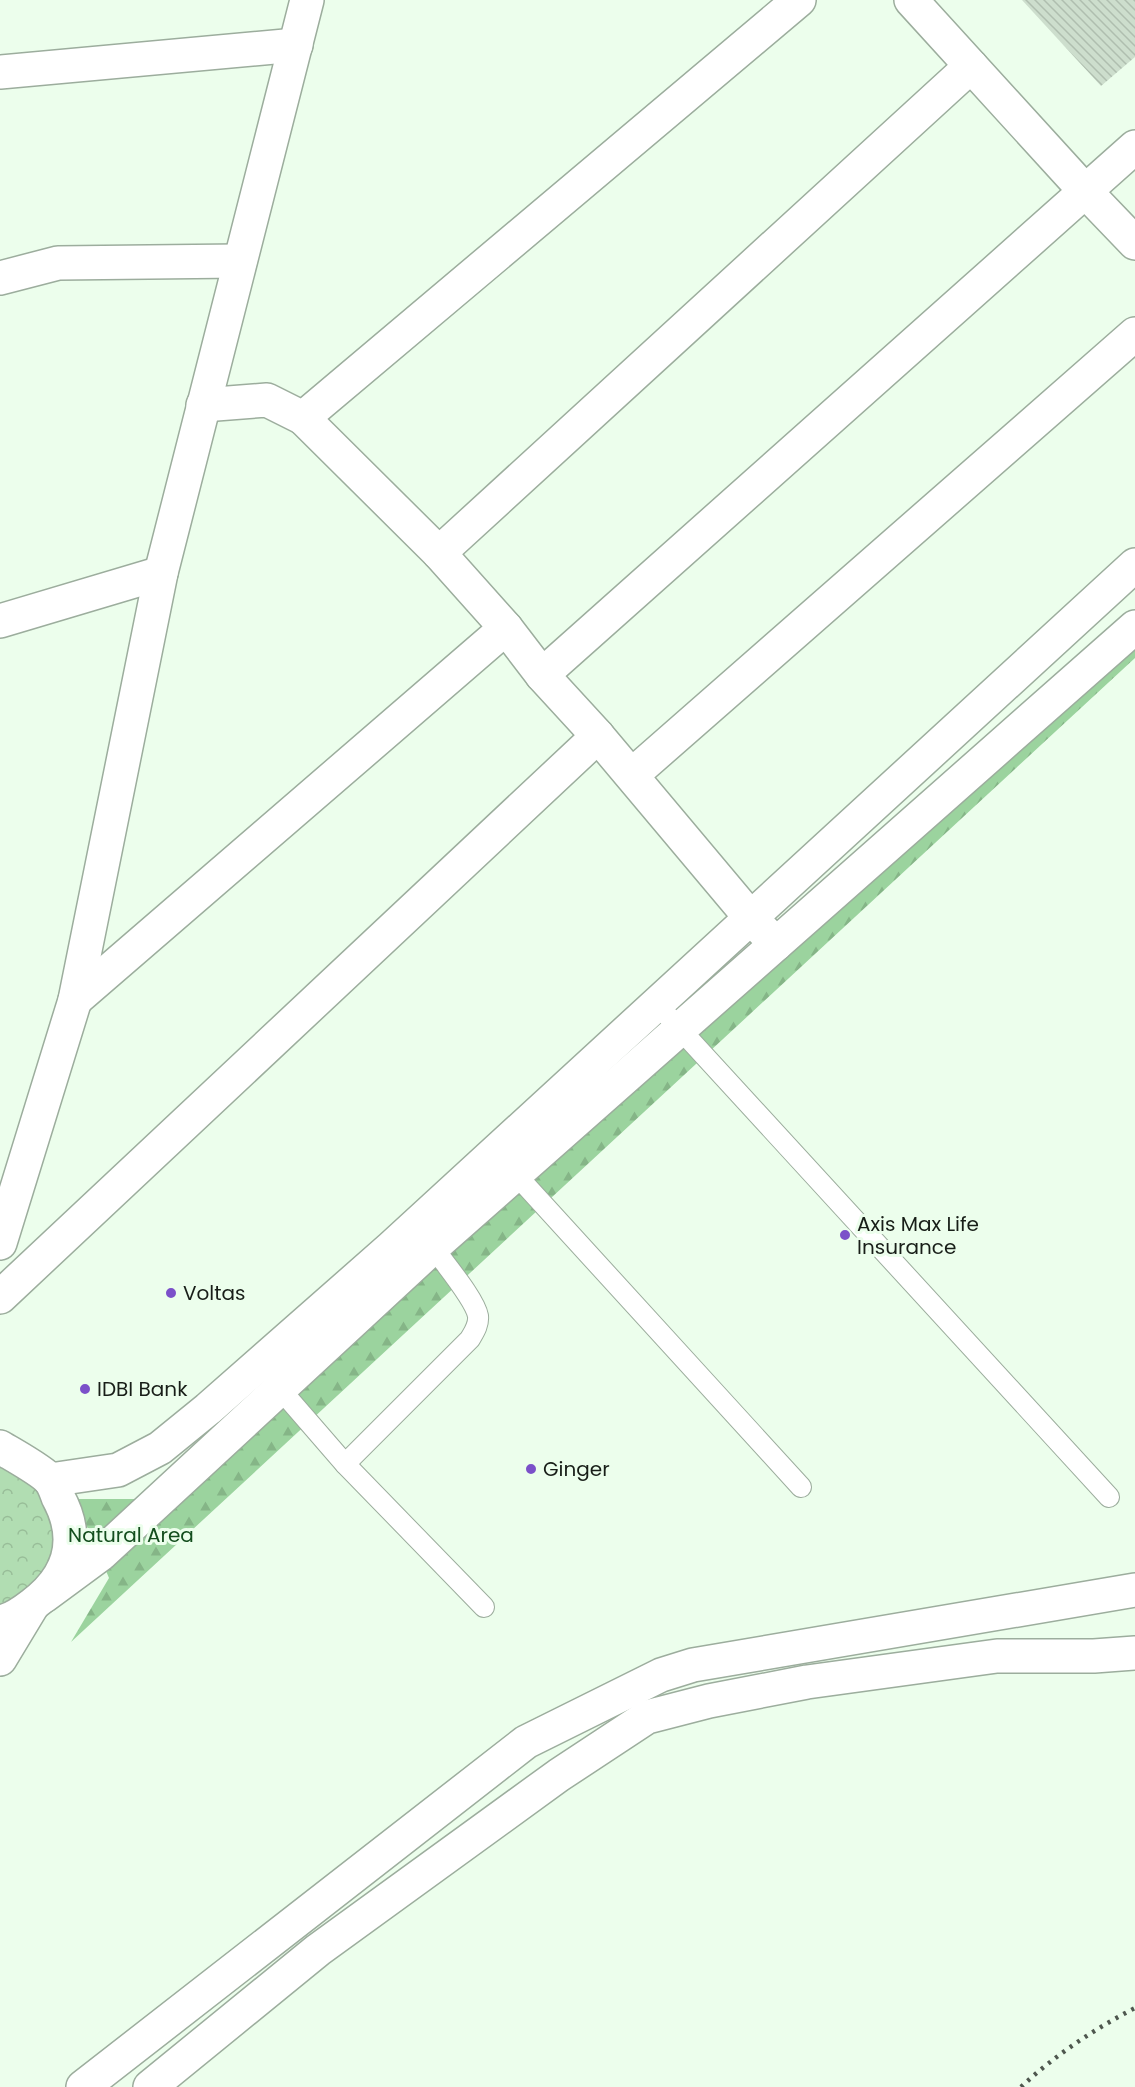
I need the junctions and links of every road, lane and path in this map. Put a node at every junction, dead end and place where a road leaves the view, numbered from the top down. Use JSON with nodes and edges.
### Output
{"nodes":[{"id":1,"x":307,"y":0,"type":"edge"},
{"id":2,"x":799,"y":0,"type":"edge"},
{"id":3,"x":911,"y":0,"type":"edge"},
{"id":4,"x":296,"y":45,"type":"junction"},
{"id":5,"x":971,"y":66,"type":"junction"},
{"id":6,"x":0,"y":72,"type":"edge"},
{"id":7,"x":1135,"y":147,"type":"edge"},
{"id":8,"x":1086,"y":192,"type":"junction"},
{"id":9,"x":1135,"y":243,"type":"edge"},
{"id":10,"x":240,"y":261,"type":"junction"},
{"id":11,"x":0,"y":278,"type":"edge"},
{"id":12,"x":1135,"y":334,"type":"edge"},
{"id":13,"x":203,"y":405,"type":"junction"},
{"id":14,"x":303,"y":418,"type":"junction"},
{"id":15,"x":439,"y":553,"type":"junction"},
{"id":16,"x":1135,"y":565,"type":"edge"},
{"id":17,"x":161,"y":573,"type":"junction"},
{"id":18,"x":0,"y":621,"type":"edge"},
{"id":19,"x":1135,"y":627,"type":"edge"},
{"id":20,"x":506,"y":628,"type":"junction"},
{"id":21,"x":542,"y":675,"type":"junction"},
{"id":22,"x":598,"y":735,"type":"junction"},
{"id":23,"x":632,"y":775,"type":"junction"},
{"id":24,"x":750,"y":917,"type":"junction"},
{"id":25,"x":776,"y":944,"type":"junction"},
{"id":26,"x":75,"y":1000,"type":"junction"},
{"id":27,"x":656,"y":1003,"type":"junction"},
{"id":28,"x":680,"y":1029,"type":"junction"},
{"id":29,"x":506,"y":1163,"type":"junction"},
{"id":30,"x":0,"y":1243,"type":"edge"},
{"id":31,"x":434,"y":1247,"type":"junction"},
{"id":32,"x":0,"y":1297,"type":"edge"},
{"id":33,"x":258,"y":1365,"type":"junction"},
{"id":34,"x":279,"y":1389,"type":"junction"},
{"id":35,"x":0,"y":1447,"type":"edge"},
{"id":36,"x":345,"y":1464,"type":"junction"},
{"id":37,"x":50,"y":1480,"type":"junction"},
{"id":38,"x":801,"y":1487,"type":"dead end"},
{"id":39,"x":1109,"y":1497,"type":"dead end"},
{"id":40,"x":1135,"y":1590,"type":"edge"},
{"id":41,"x":38,"y":1601,"type":"junction"},
{"id":42,"x":484,"y":1607,"type":"dead end"},
{"id":43,"x":0,"y":1622,"type":"edge"},
{"id":44,"x":1135,"y":1653,"type":"edge"},
{"id":45,"x":0,"y":1659,"type":"edge"},
{"id":46,"x":526,"y":1742,"type":"junction"},
{"id":47,"x":559,"y":1775,"type":"junction"},
{"id":48,"x":83,"y":2087,"type":"edge"},
{"id":49,"x":150,"y":2087,"type":"edge"}],
"edges":[{"from":1,"to":4,"type":"street"},
{"from":2,"to":14,"type":"street"},
{"from":3,"to":5,"type":"street"},
{"from":4,"to":6,"type":"street"},
{"from":4,"to":10,"type":"street"},
{"from":5,"to":8,"type":"street"},
{"from":5,"to":15,"type":"street"},
{"from":7,"to":8,"type":"street"},
{"from":8,"to":9,"type":"street"},
{"from":8,"to":21,"type":"street"},
{"from":10,"to":11,"type":"street"},
{"from":10,"to":13,"type":"street"},
{"from":12,"to":23,"type":"street"},
{"from":13,"to":14,"type":"street"},
{"from":13,"to":17,"type":"street"},
{"from":14,"to":15,"type":"street"},
{"from":15,"to":20,"type":"street"},
{"from":16,"to":24,"type":"street"},
{"from":17,"to":18,"type":"street"},
{"from":17,"to":26,"type":"street"},
{"from":19,"to":25,"type":"street"},
{"from":20,"to":21,"type":"street"},
{"from":20,"to":26,"type":"street"},
{"from":21,"to":22,"type":"street"},
{"from":22,"to":23,"type":"street"},
{"from":22,"to":32,"type":"street"},
{"from":23,"to":24,"type":"street"},
{"from":24,"to":25,"type":"street"},
{"from":24,"to":27,"type":"street"},
{"from":25,"to":28,"type":"street"},
{"from":26,"to":30,"type":"street"},
{"from":27,"to":28,"type":"lane"},
{"from":27,"to":29,"type":"street"},
{"from":28,"to":29,"type":"street"},
{"from":28,"to":39,"type":"lane"},
{"from":29,"to":31,"type":"street"},
{"from":29,"to":33,"type":"street"},
{"from":29,"to":38,"type":"lane"},
{"from":31,"to":34,"type":"street"},
{"from":31,"to":36,"type":"lane"},
{"from":33,"to":34,"type":"lane"},
{"from":33,"to":37,"type":"street"},
{"from":34,"to":36,"type":"lane"},
{"from":34,"to":41,"type":"street"},
{"from":35,"to":37,"type":"street"},
{"from":36,"to":42,"type":"lane"},
{"from":37,"to":41,"type":"street"},
{"from":40,"to":46,"type":"street"},
{"from":41,"to":43,"type":"street"},
{"from":41,"to":45,"type":"street"},
{"from":44,"to":47,"type":"street"},
{"from":46,"to":47,"type":"street"},
{"from":46,"to":48,"type":"street"},
{"from":47,"to":49,"type":"street"}]}
